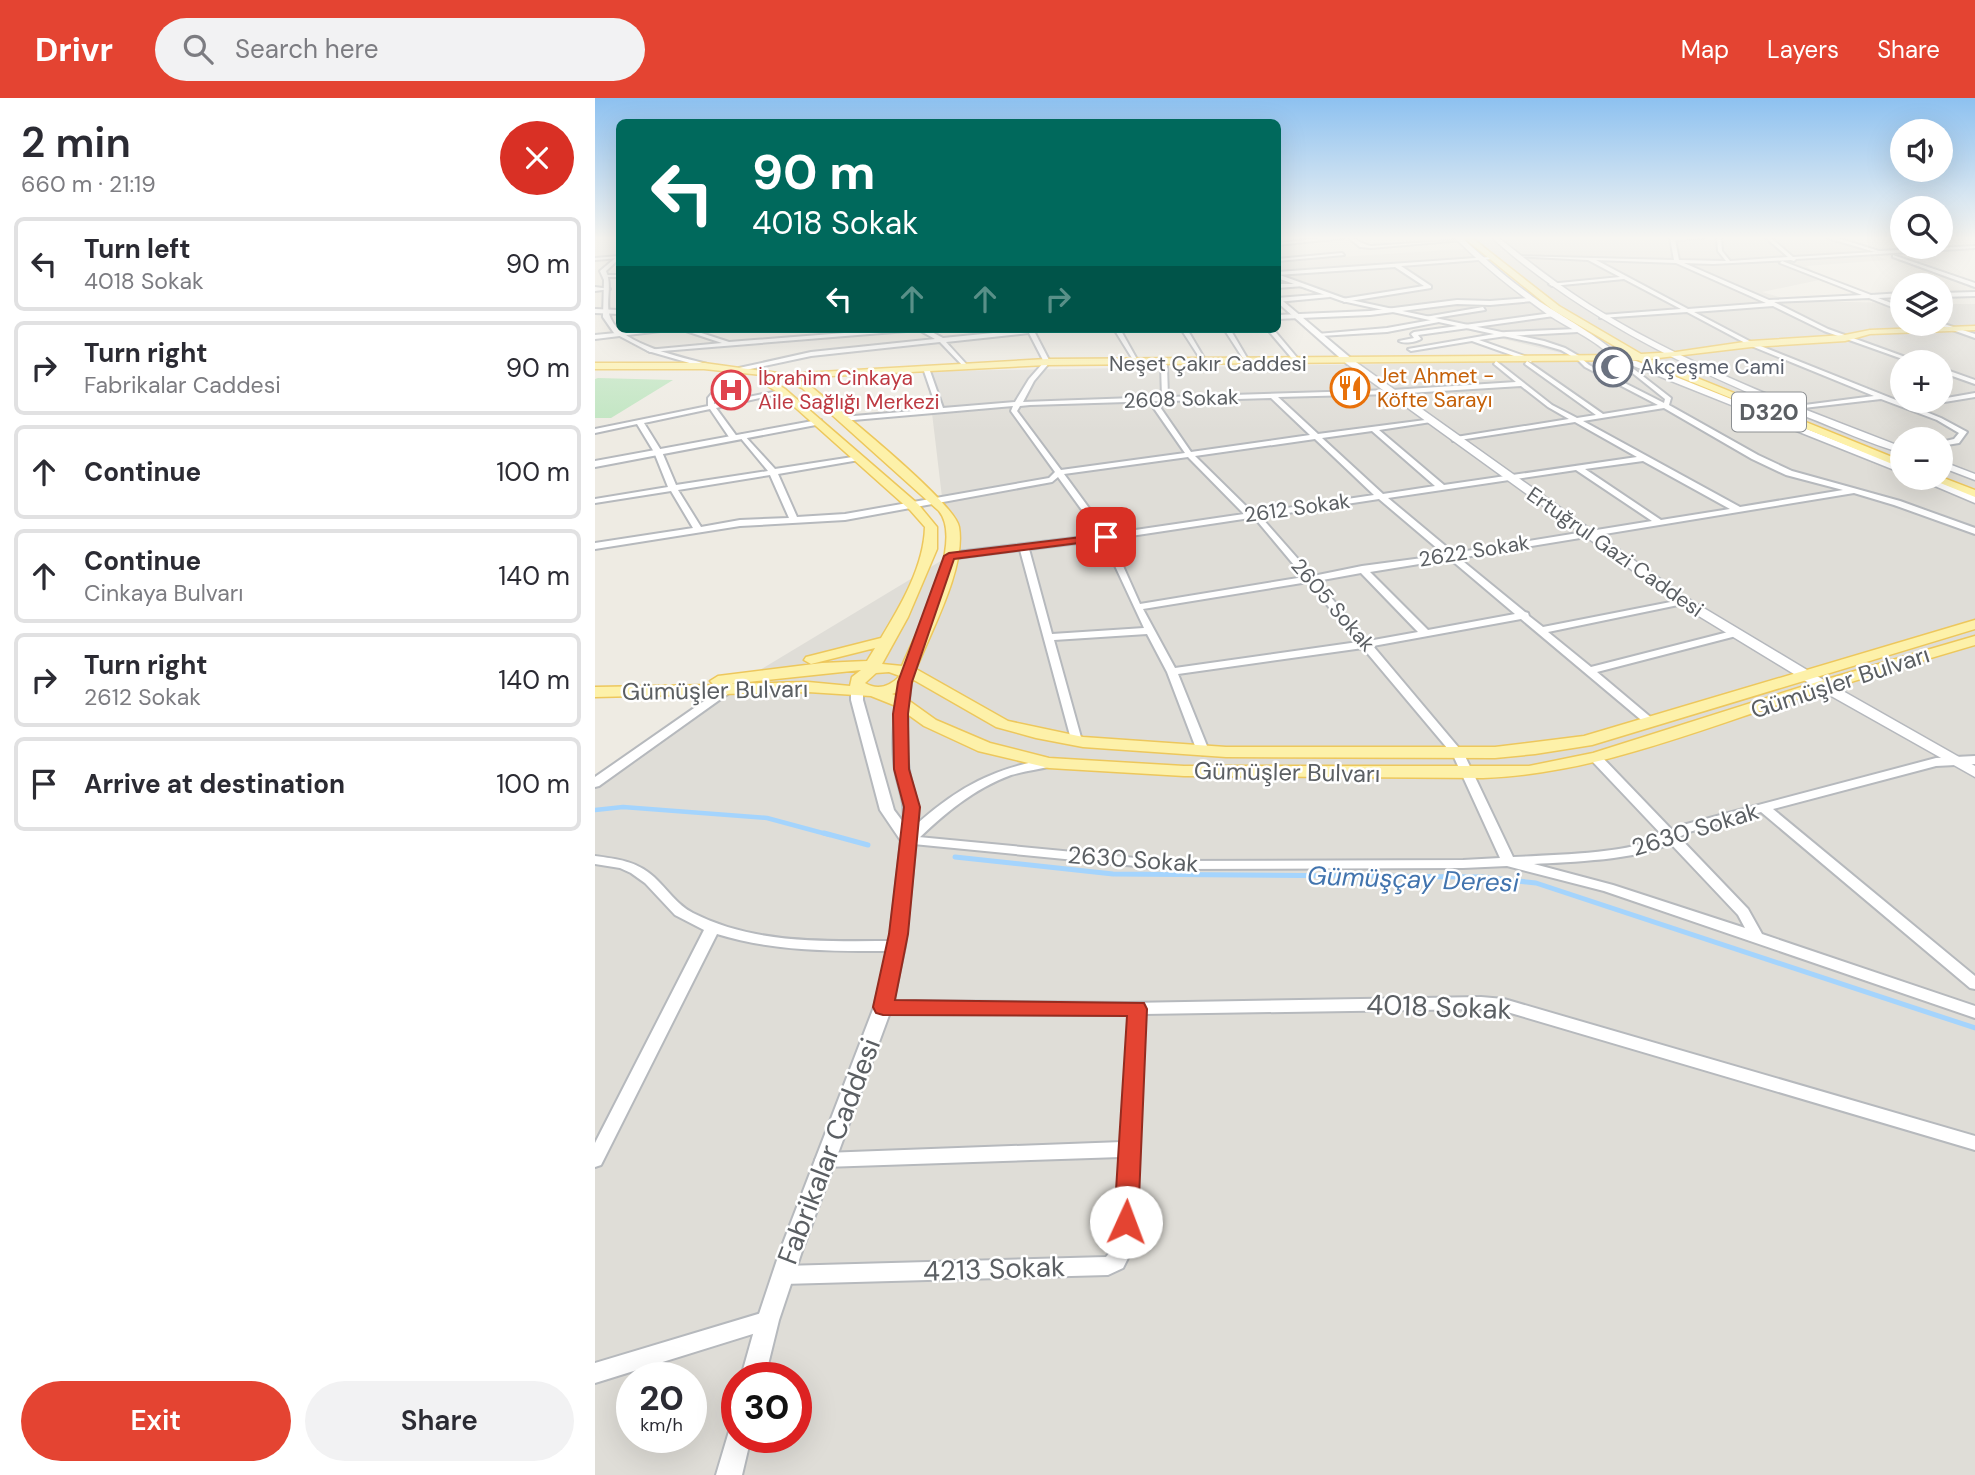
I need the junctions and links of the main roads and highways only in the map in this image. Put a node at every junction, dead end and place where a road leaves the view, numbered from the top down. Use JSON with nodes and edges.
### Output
{"nodes":[{"id":1,"x":1533,"y":302,"type":"edge"},
{"id":2,"x":1547,"y":302,"type":"edge"},
{"id":3,"x":1564,"y":302,"type":"edge"},
{"id":4,"x":1580,"y":302,"type":"edge"},
{"id":5,"x":1975,"y":328,"type":"edge"},
{"id":6,"x":1667,"y":356,"type":"junction"},
{"id":7,"x":1640,"y":358,"type":"junction"},
{"id":8,"x":1618,"y":360,"type":"junction"},
{"id":9,"x":1529,"y":361,"type":"junction"},
{"id":10,"x":1046,"y":363,"type":"junction"},
{"id":11,"x":1352,"y":363,"type":"junction"},
{"id":12,"x":595,"y":369,"type":"edge"},
{"id":13,"x":787,"y":377,"type":"junction"},
{"id":14,"x":767,"y":382,"type":"junction"},
{"id":15,"x":1890,"y":447,"type":"edge"},
{"id":16,"x":1890,"y":448,"type":"edge"},
{"id":17,"x":1890,"y":463,"type":"edge"},
{"id":18,"x":1890,"y":463,"type":"edge"},
{"id":19,"x":1953,"y":471,"type":"edge"},
{"id":20,"x":1953,"y":473,"type":"edge"},
{"id":21,"x":1975,"y":477,"type":"edge"},
{"id":22,"x":1975,"y":483,"type":"edge"},
{"id":23,"x":1953,"y":485,"type":"edge"},
{"id":24,"x":1950,"y":490,"type":"edge"},
{"id":25,"x":1975,"y":494,"type":"edge"},
{"id":26,"x":1975,"y":500,"type":"edge"},
{"id":27,"x":1975,"y":624,"type":"edge"},
{"id":28,"x":1975,"y":640,"type":"edge"},
{"id":29,"x":886,"y":641,"type":"junction"},
{"id":30,"x":870,"y":668,"type":"junction"},
{"id":31,"x":901,"y":674,"type":"junction"},
{"id":32,"x":1803,"y":674,"type":"junction"},
{"id":33,"x":595,"y":680,"type":"edge"},
{"id":34,"x":727,"y":683,"type":"junction"},
{"id":35,"x":1822,"y":685,"type":"junction"},
{"id":36,"x":856,"y":687,"type":"junction"},
{"id":37,"x":595,"y":692,"type":"edge"},
{"id":38,"x":873,"y":692,"type":"junction"},
{"id":39,"x":1975,"y":772,"type":"edge"}],
"edges":[{"from":1,"to":8,"type":"main road"},
{"from":2,"to":7,"type":"main road","number":"D320"},
{"from":3,"to":6,"type":"main road","number":"D320"},
{"from":4,"to":6,"type":"main road"},
{"from":5,"to":6,"type":"main road","name":"Neşet Çakır Caddesi"},
{"from":6,"to":7,"type":"main road","name":"Neşet Çakır Caddesi"},
{"from":6,"to":15,"type":"main road"},
{"from":6,"to":16,"type":"main road","number":"D320"},
{"from":7,"to":8,"type":"main road","name":"Neşet Çakır Caddesi"},
{"from":7,"to":17,"type":"main road","number":"D320"},
{"from":8,"to":9,"type":"main road","name":"Neşet Çakır Caddesi"},
{"from":8,"to":18,"type":"main road"},
{"from":9,"to":11,"type":"main road","name":"Neşet Çakır Caddesi"},
{"from":9,"to":11,"type":"main road","name":"Neşet Çakır Caddesi"},
{"from":10,"to":11,"type":"main road","name":"Neşet Çakır Caddesi"},
{"from":10,"to":11,"type":"main road","name":"Neşet Çakır Caddesi"},
{"from":10,"to":13,"type":"main road","name":"Neşet Çakır Caddesi"},
{"from":10,"to":13,"type":"main road","name":"Neşet Çakır Caddesi"},
{"from":11,"to":32,"type":"main road","name":"Ertuğrul Gazi Caddesi"},
{"from":12,"to":13,"type":"main road"},
{"from":12,"to":14,"type":"main road"},
{"from":13,"to":14,"type":"main road"},
{"from":13,"to":31,"type":"main road"},
{"from":14,"to":29,"type":"main road"},
{"from":19,"to":21,"type":"main road"},
{"from":20,"to":22,"type":"main road"},
{"from":23,"to":25,"type":"main road"},
{"from":24,"to":26,"type":"main road"},
{"from":27,"to":32,"type":"main road","name":"Gümüşler Bulvarı"},
{"from":28,"to":35,"type":"main road","name":"Gümüşler Bulvarı"},
{"from":29,"to":30,"type":"main road"},
{"from":29,"to":34,"type":"main road"},
{"from":30,"to":31,"type":"main road","name":"Gümüşler Bulvarı"},
{"from":30,"to":34,"type":"main road","name":"Gümüşler Bulvarı"},
{"from":30,"to":36,"type":"main road"},
{"from":31,"to":32,"type":"main road","name":"Gümüşler Bulvarı"},
{"from":31,"to":38,"type":"main road"},
{"from":32,"to":35,"type":"main road","name":"Ertuğrul Gazi Caddesi"},
{"from":33,"to":34,"type":"main road","name":"Gümüşler Bulvarı"},
{"from":34,"to":36,"type":"main road","name":"Gümüşler Bulvarı"},
{"from":34,"to":37,"type":"main road","name":"Gümüşler Bulvarı"},
{"from":35,"to":38,"type":"main road","name":"Gümüşler Bulvarı"},
{"from":35,"to":39,"type":"main road","name":"Ertuğrul Gazi Caddesi"},
{"from":36,"to":38,"type":"main road","name":"Gümüşler Bulvarı"}]}
